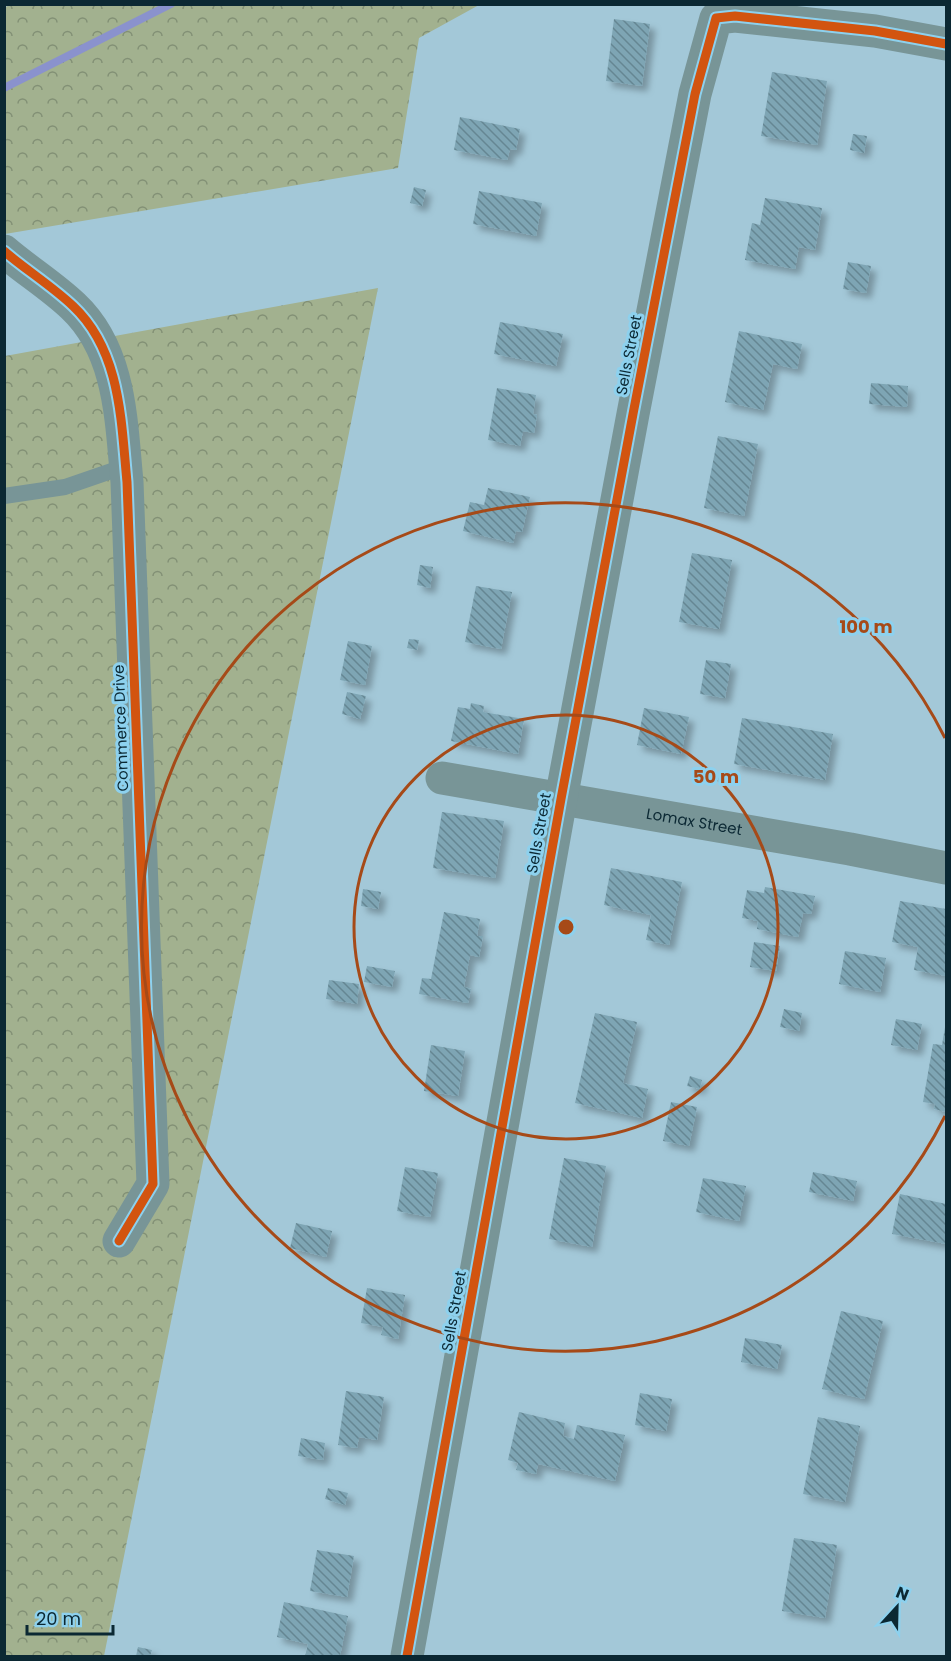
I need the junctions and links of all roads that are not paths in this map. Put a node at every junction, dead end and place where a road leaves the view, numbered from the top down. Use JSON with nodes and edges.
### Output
{"nodes":[{"id":1,"x":772,"y":12,"type":"edge"},
{"id":2,"x":946,"y":44,"type":"edge"},
{"id":3,"x":4,"y":251,"type":"edge"},
{"id":4,"x":126,"y":466,"type":"junction"},
{"id":5,"x":4,"y":496,"type":"edge"},
{"id":6,"x":442,"y":778,"type":"dead end"},
{"id":7,"x":561,"y":799,"type":"junction"},
{"id":8,"x":946,"y":868,"type":"edge"},
{"id":9,"x":119,"y":1241,"type":"dead end"},
{"id":10,"x":407,"y":1656,"type":"edge"}],
"edges":[{"from":1,"to":2,"type":"street"},
{"from":1,"to":7,"type":"street","name":"Sells Street"},
{"from":3,"to":4,"type":"street","name":"Commerce Drive"},
{"from":4,"to":5,"type":"lane"},
{"from":4,"to":9,"type":"street","name":"Commerce Drive"},
{"from":6,"to":7,"type":"street","name":"Lomax Street"},
{"from":7,"to":8,"type":"street","name":"Lomax Street"},
{"from":7,"to":10,"type":"street","name":"Sells Street"}]}
